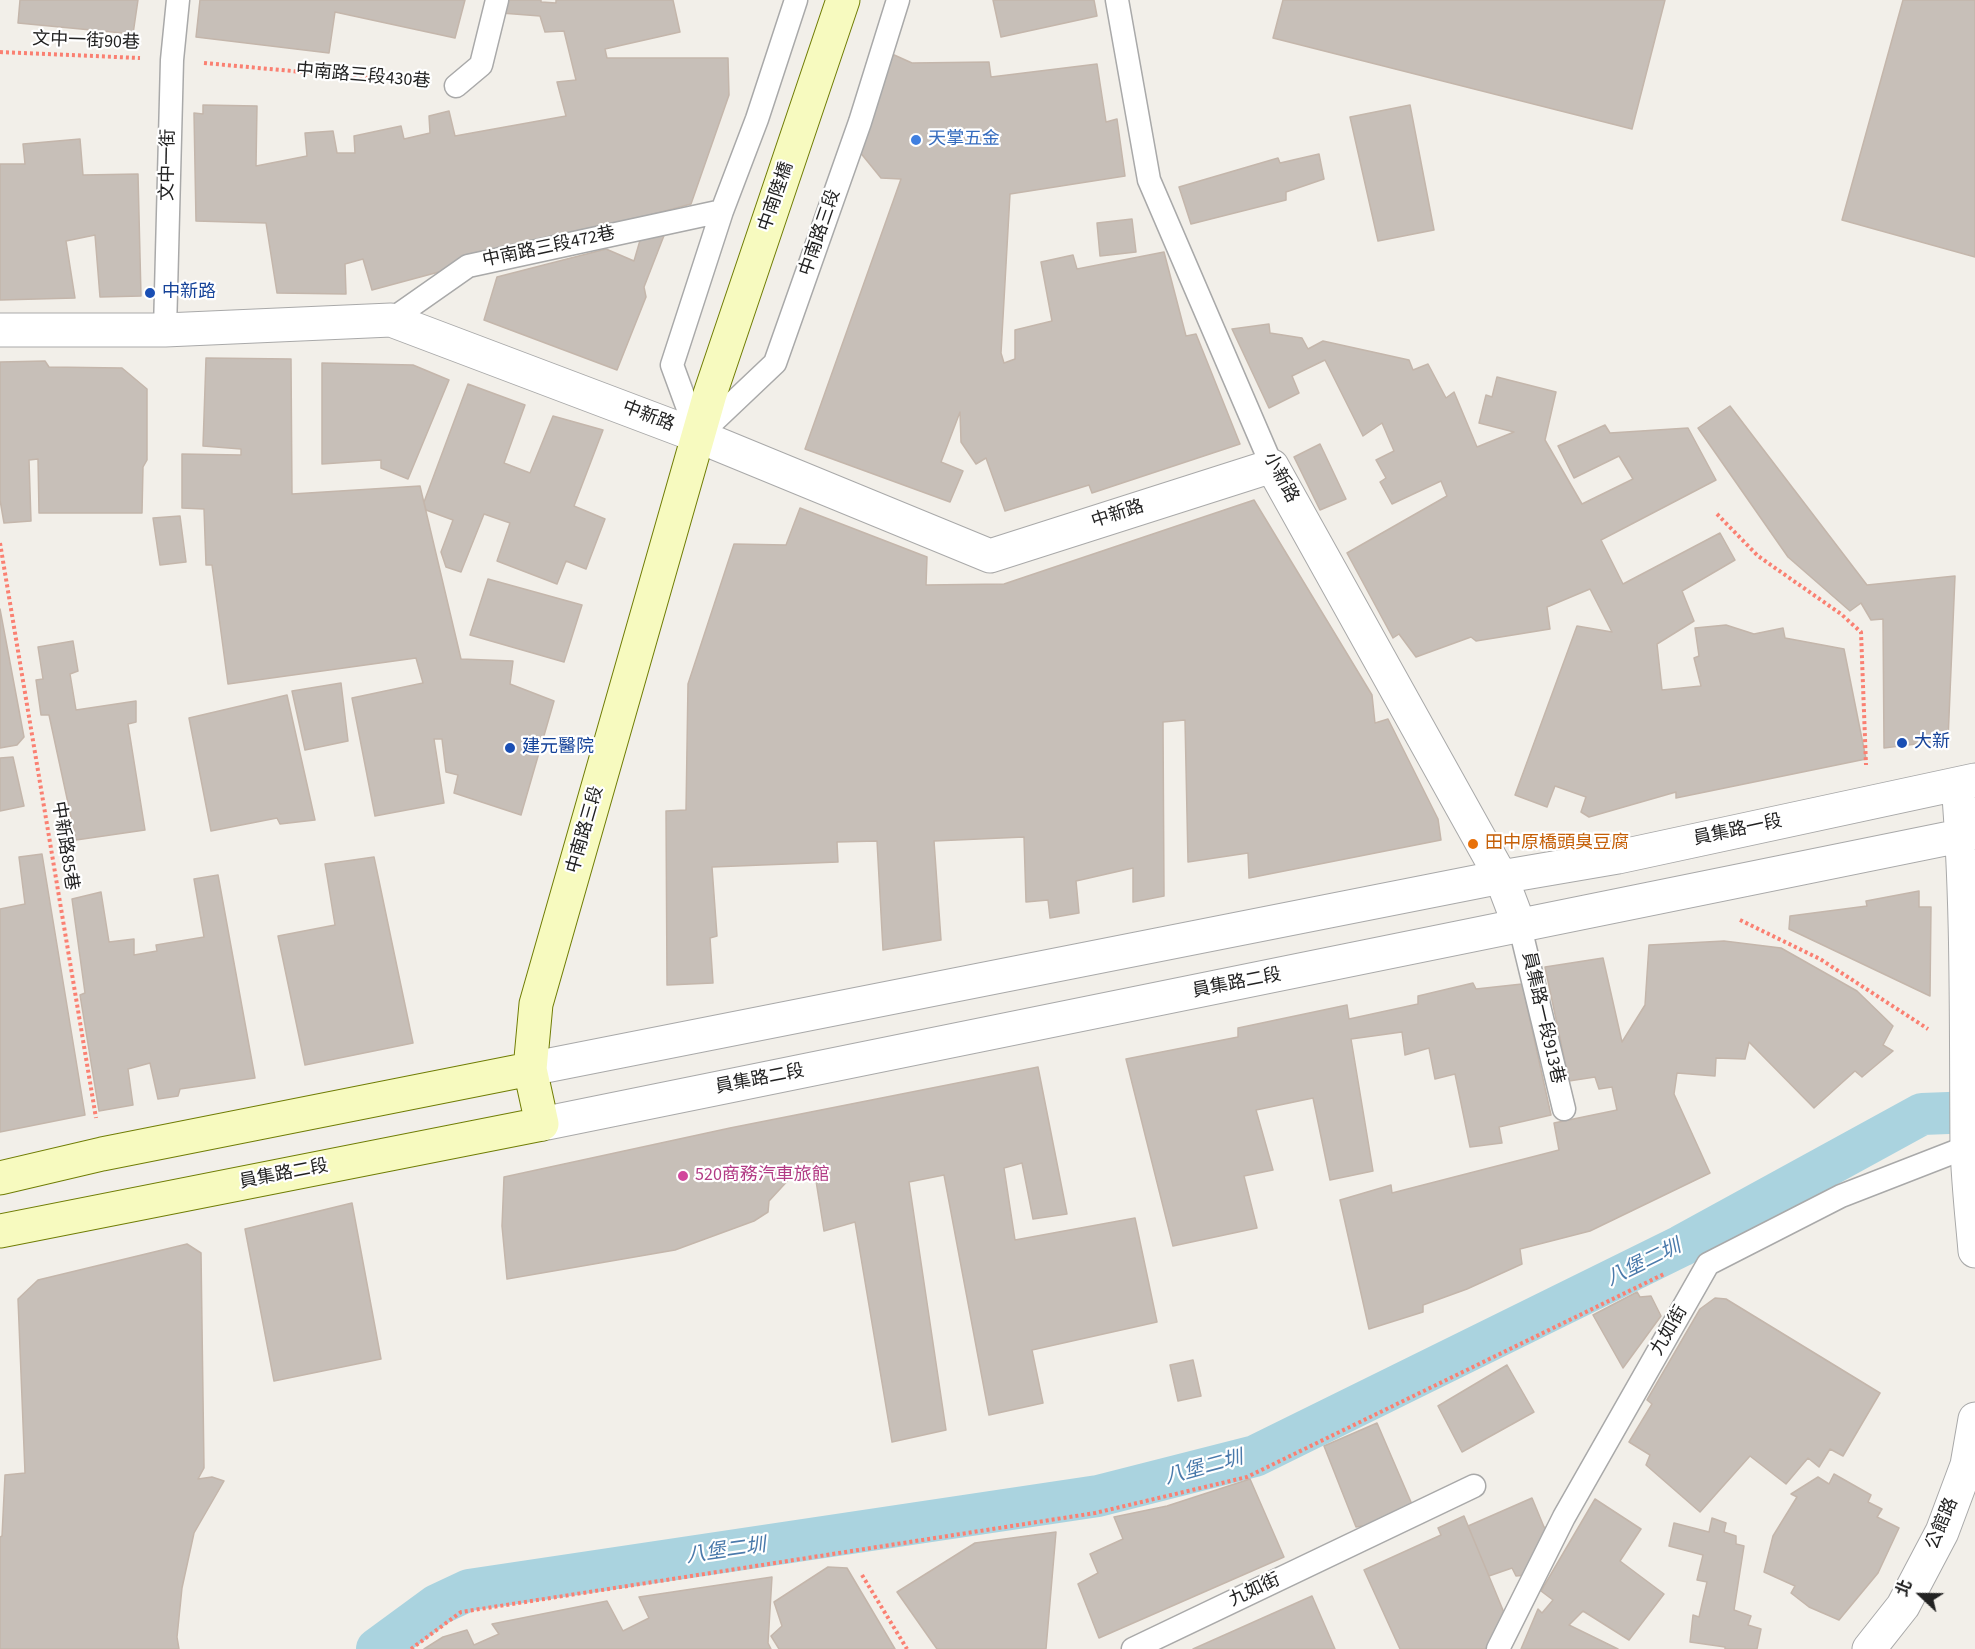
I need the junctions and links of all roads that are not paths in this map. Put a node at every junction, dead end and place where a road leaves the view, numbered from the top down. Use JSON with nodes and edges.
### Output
{"nodes":[{"id":1,"x":178,"y":0,"type":"edge"},
{"id":2,"x":497,"y":0,"type":"edge"},
{"id":3,"x":796,"y":0,"type":"edge"},
{"id":4,"x":843,"y":0,"type":"edge"},
{"id":5,"x":898,"y":0,"type":"edge"},
{"id":6,"x":1117,"y":0,"type":"edge"},
{"id":7,"x":456,"y":86,"type":"road end"},
{"id":8,"x":722,"y":211,"type":"junction"},
{"id":9,"x":391,"y":320,"type":"junction"},
{"id":10,"x":0,"y":330,"type":"edge"},
{"id":11,"x":165,"y":330,"type":"junction"},
{"id":12,"x":710,"y":394,"type":"joint"},
{"id":13,"x":698,"y":436,"type":"junction"},
{"id":14,"x":1272,"y":466,"type":"junction"},
{"id":15,"x":1967,"y":782,"type":"edge"},
{"id":16,"x":1969,"y":834,"type":"edge"},
{"id":17,"x":1501,"y":877,"type":"junction"},
{"id":18,"x":1520,"y":927,"type":"junction"},
{"id":19,"x":530,"y":1069,"type":"junction"},
{"id":20,"x":1564,"y":1109,"type":"dead end"},
{"id":21,"x":542,"y":1124,"type":"junction"},
{"id":22,"x":1970,"y":1146,"type":"edge"},
{"id":23,"x":0,"y":1178,"type":"edge"},
{"id":24,"x":0,"y":1231,"type":"edge"},
{"id":25,"x":1975,"y":1251,"type":"edge"},
{"id":26,"x":1975,"y":1419,"type":"edge"},
{"id":27,"x":1474,"y":1486,"type":"dead end"},
{"id":28,"x":1133,"y":1649,"type":"edge"},
{"id":29,"x":1498,"y":1649,"type":"edge"},
{"id":30,"x":1869,"y":1649,"type":"edge"}],
"edges":[{"from":1,"to":11,"type":"lane","name":"文中一街"},
{"from":2,"to":7,"type":"lane","name":"中南路三段430巷"},
{"from":3,"to":8,"type":"lane"},
{"from":4,"to":12,"type":"main road","name":"中南陸橋"},
{"from":5,"to":13,"type":"lane","name":"中南路三段"},
{"from":6,"to":14,"type":"lane","name":"小新路"},
{"from":8,"to":9,"type":"lane","name":"中南路三段472巷"},
{"from":8,"to":13,"type":"lane"},
{"from":9,"to":11,"type":"street","name":"中新路"},
{"from":9,"to":13,"type":"street","name":"中新路"},
{"from":10,"to":11,"type":"street","name":"中新路"},
{"from":12,"to":13,"type":"main road","name":"中南路三段"},
{"from":13,"to":14,"type":"street","name":"中新路"},
{"from":13,"to":19,"type":"main road","name":"中南路三段"},
{"from":14,"to":17,"type":"street","name":"小新路"},
{"from":15,"to":16,"type":"street"},
{"from":15,"to":17,"type":"street","name":"員集路一段"},
{"from":16,"to":18,"type":"street"},
{"from":16,"to":22,"type":"street"},
{"from":17,"to":18,"type":"street","name":"小新路"},
{"from":17,"to":19,"type":"street"},
{"from":18,"to":20,"type":"lane","name":"員集路一段913巷"},
{"from":18,"to":21,"type":"street","name":"員集路二段"},
{"from":19,"to":21,"type":"main road","name":"中南路三段"},
{"from":19,"to":23,"type":"main road"},
{"from":21,"to":24,"type":"main road","name":"員集路二段"},
{"from":22,"to":25,"type":"street"},
{"from":22,"to":29,"type":"lane","name":"九如街"},
{"from":26,"to":30,"type":"street","name":"公館路"},
{"from":27,"to":28,"type":"lane","name":"九如街"}]}
